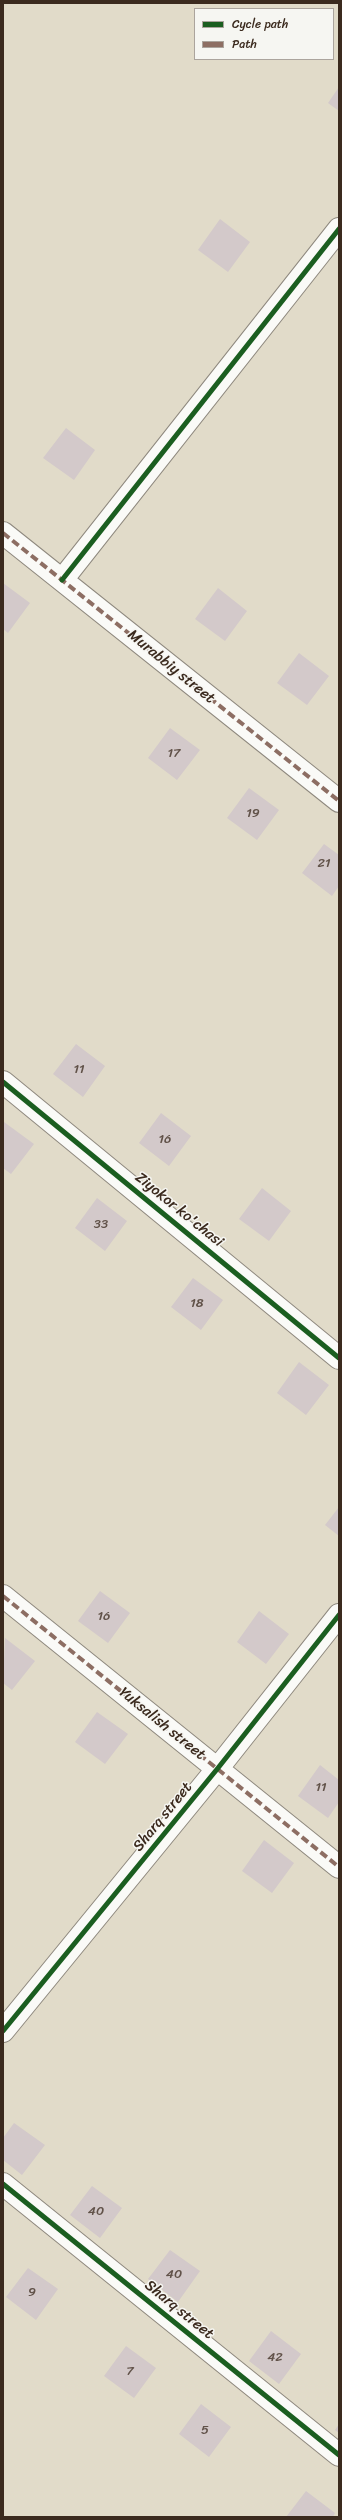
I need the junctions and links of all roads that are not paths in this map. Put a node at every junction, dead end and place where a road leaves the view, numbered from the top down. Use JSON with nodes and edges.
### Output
{"nodes":[{"id":1,"x":337,"y":235,"type":"edge"},
{"id":2,"x":3,"y":533,"type":"edge"},
{"id":3,"x":62,"y":580,"type":"junction"},
{"id":4,"x":339,"y":801,"type":"edge"},
{"id":5,"x":3,"y":1082,"type":"edge"},
{"id":6,"x":339,"y":1358,"type":"edge"},
{"id":7,"x":3,"y":1596,"type":"edge"},
{"id":8,"x":339,"y":1615,"type":"edge"},
{"id":9,"x":218,"y":1768,"type":"junction"},
{"id":10,"x":339,"y":1867,"type":"edge"},
{"id":11,"x":3,"y":2031,"type":"edge"},
{"id":12,"x":3,"y":2184,"type":"edge"},
{"id":13,"x":339,"y":2455,"type":"edge"}],
"edges":[{"from":1,"to":3,"type":"street"},
{"from":2,"to":3,"type":"street","name":"Murabbiy street"},
{"from":3,"to":4,"type":"street","name":"Murabbiy street"},
{"from":5,"to":6,"type":"street","name":"Ziyokor ko'chasi"},
{"from":7,"to":9,"type":"street","name":"Yuksalish street"},
{"from":8,"to":9,"type":"street","name":"Sharq street"},
{"from":9,"to":10,"type":"street","name":"Yuksalish street"},
{"from":9,"to":11,"type":"street","name":"Sharq street"},
{"from":12,"to":13,"type":"street","name":"Sharq street"}]}
